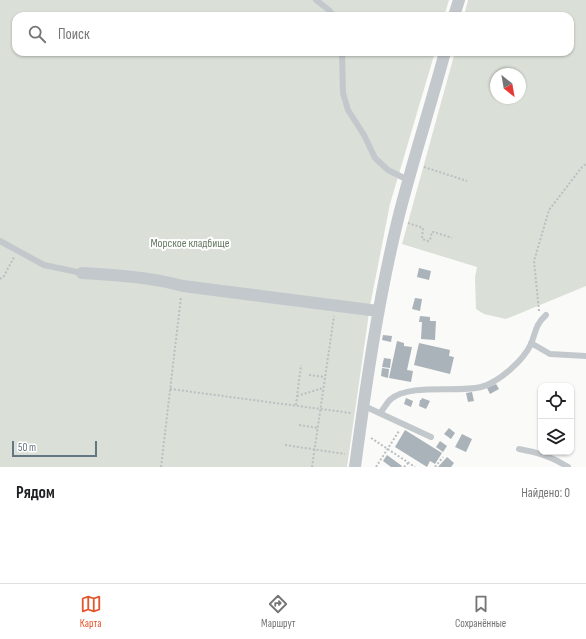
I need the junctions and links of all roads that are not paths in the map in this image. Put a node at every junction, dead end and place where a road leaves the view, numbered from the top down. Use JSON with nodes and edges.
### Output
{"nodes":[{"id":1,"x":316,"y":0,"type":"edge"},
{"id":2,"x":459,"y":0,"type":"edge"},
{"id":3,"x":331,"y":12,"type":"edge"},
{"id":4,"x":455,"y":12,"type":"edge"},
{"id":5,"x":342,"y":56,"type":"edge"},
{"id":6,"x":444,"y":56,"type":"edge"},
{"id":7,"x":408,"y":180,"type":"junction"},
{"id":8,"x":0,"y":241,"type":"edge"},
{"id":9,"x":82,"y":273,"type":"joint"},
{"id":10,"x":378,"y":311,"type":"junction"},
{"id":11,"x":546,"y":315,"type":"dead end"},
{"id":12,"x":531,"y":343,"type":"junction"},
{"id":13,"x":586,"y":356,"type":"edge"},
{"id":14,"x":362,"y":410,"type":"junction"},
{"id":15,"x":380,"y":413,"type":"junction"},
{"id":16,"x":431,"y":437,"type":"dead end"},
{"id":17,"x":519,"y":449,"type":"dead end"},
{"id":18,"x":355,"y":461,"type":"edge"},
{"id":19,"x":568,"y":467,"type":"edge"}],
"edges":[{"from":1,"to":3,"type":"lane"},
{"from":2,"to":4,"type":"street"},
{"from":5,"to":7,"type":"lane"},
{"from":6,"to":7,"type":"street"},
{"from":7,"to":10,"type":"street"},
{"from":8,"to":9,"type":"lane"},
{"from":9,"to":10,"type":"street"},
{"from":10,"to":14,"type":"street"},
{"from":11,"to":12,"type":"lane"},
{"from":12,"to":13,"type":"lane"},
{"from":12,"to":15,"type":"lane"},
{"from":14,"to":15,"type":"lane"},
{"from":14,"to":18,"type":"street"},
{"from":15,"to":16,"type":"lane"},
{"from":17,"to":19,"type":"lane"}]}
